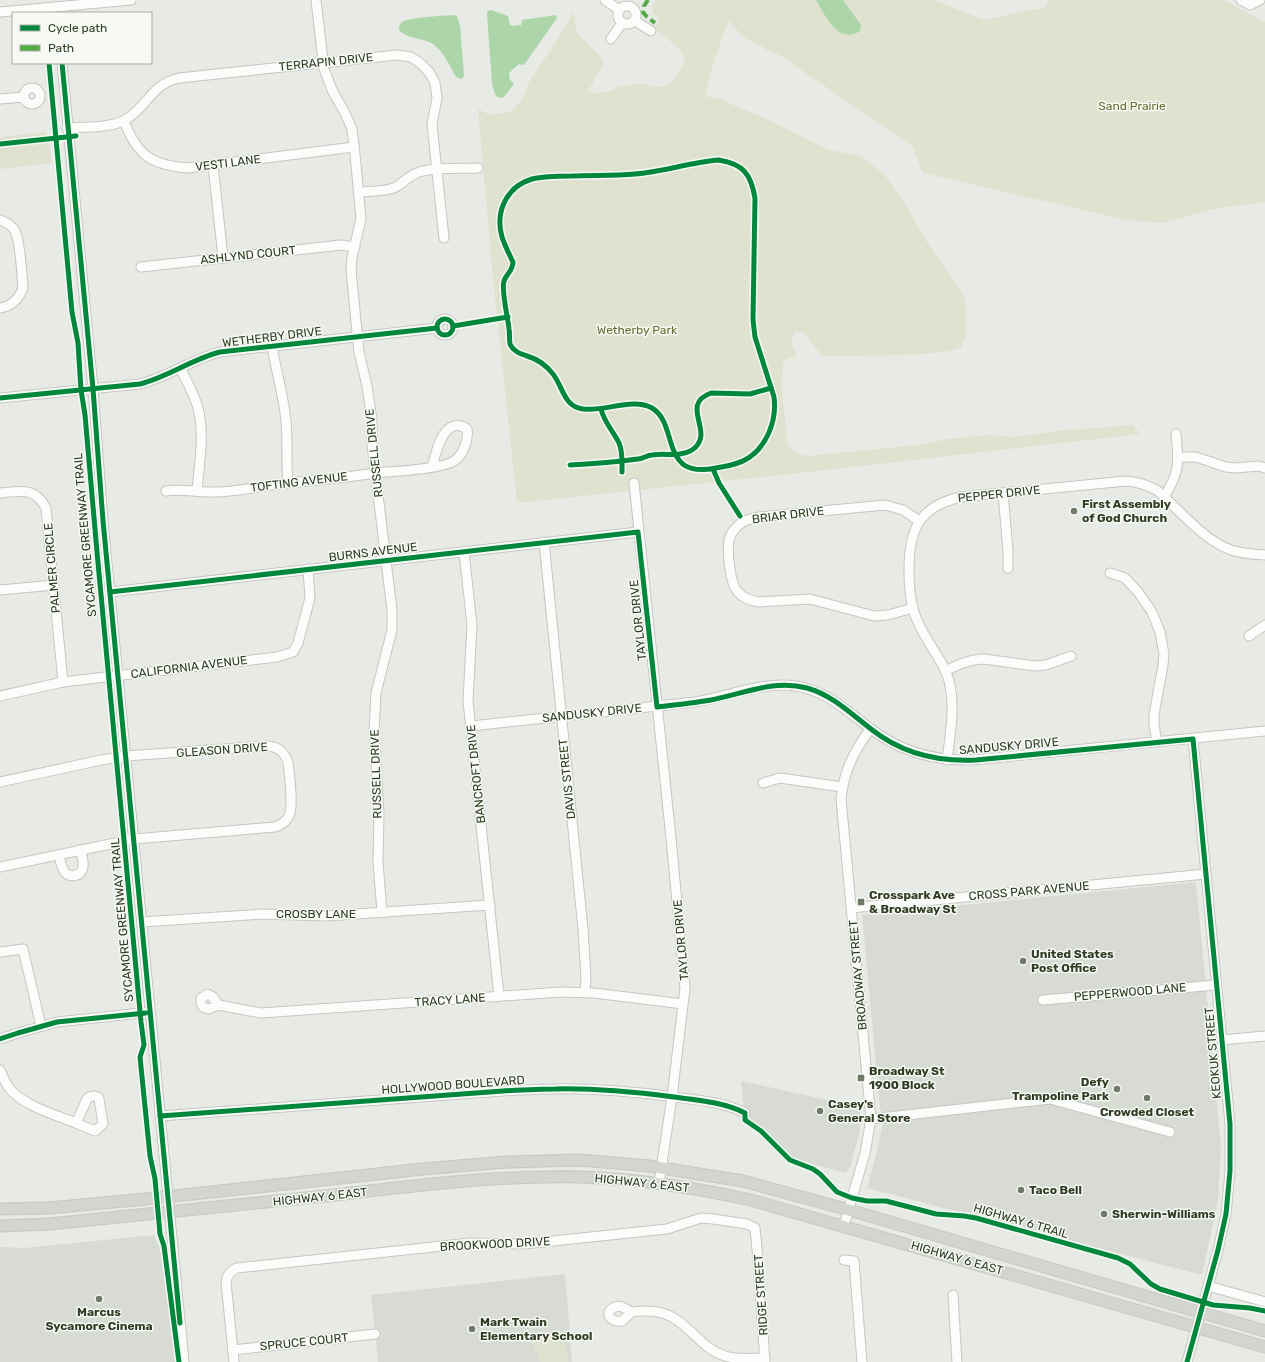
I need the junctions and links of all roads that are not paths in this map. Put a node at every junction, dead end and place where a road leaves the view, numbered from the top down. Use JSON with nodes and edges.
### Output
{"nodes":[{"id":1,"x":131,"y":0,"type":"edge"},
{"id":2,"x":316,"y":0,"type":"edge"},
{"id":3,"x":605,"y":0,"type":"edge"},
{"id":4,"x":1241,"y":0,"type":"edge"},
{"id":5,"x":1260,"y":0,"type":"edge"},
{"id":6,"x":110,"y":1,"type":"edge"},
{"id":7,"x":636,"y":4,"type":"edge"},
{"id":8,"x":57,"y":7,"type":"edge"},
{"id":9,"x":620,"y":10,"type":"junction"},
{"id":10,"x":0,"y":12,"type":"edge"},
{"id":11,"x":635,"y":21,"type":"junction"},
{"id":12,"x":622,"y":23,"type":"junction"},
{"id":13,"x":651,"y":31,"type":"dead end"},
{"id":14,"x":611,"y":39,"type":"dead end"},
{"id":15,"x":323,"y":62,"type":"junction"},
{"id":16,"x":62,"y":64,"type":"edge"},
{"id":17,"x":24,"y":97,"type":"dead end"},
{"id":18,"x":0,"y":99,"type":"edge"},
{"id":19,"x":124,"y":121,"type":"junction"},
{"id":20,"x":68,"y":128,"type":"junction"},
{"id":21,"x":354,"y":147,"type":"junction"},
{"id":22,"x":213,"y":165,"type":"junction"},
{"id":23,"x":478,"y":168,"type":"dead end"},
{"id":24,"x":437,"y":170,"type":"junction"},
{"id":25,"x":359,"y":192,"type":"junction"},
{"id":26,"x":0,"y":220,"type":"edge"},
{"id":27,"x":444,"y":238,"type":"dead end"},
{"id":28,"x":355,"y":247,"type":"junction"},
{"id":29,"x":223,"y":258,"type":"junction"},
{"id":30,"x":141,"y":267,"type":"dead end"},
{"id":31,"x":0,"y":308,"type":"edge"},
{"id":32,"x":437,"y":328,"type":"dead end"},
{"id":33,"x":358,"y":337,"type":"junction"},
{"id":34,"x":272,"y":346,"type":"junction"},
{"id":35,"x":180,"y":368,"type":"junction"},
{"id":36,"x":92,"y":389,"type":"junction"},
{"id":37,"x":0,"y":398,"type":"edge"},
{"id":38,"x":1176,"y":434,"type":"dead end"},
{"id":39,"x":1179,"y":457,"type":"junction"},
{"id":40,"x":432,"y":467,"type":"junction"},
{"id":41,"x":1265,"y":468,"type":"edge"},
{"id":42,"x":376,"y":474,"type":"junction"},
{"id":43,"x":634,"y":482,"type":"dead end"},
{"id":44,"x":288,"y":484,"type":"junction"},
{"id":45,"x":166,"y":491,"type":"dead end"},
{"id":46,"x":197,"y":491,"type":"junction"},
{"id":47,"x":0,"y":493,"type":"edge"},
{"id":48,"x":1003,"y":493,"type":"junction"},
{"id":49,"x":1164,"y":497,"type":"junction"},
{"id":50,"x":919,"y":522,"type":"junction"},
{"id":51,"x":638,"y":532,"type":"junction"},
{"id":52,"x":544,"y":542,"type":"junction"},
{"id":53,"x":464,"y":552,"type":"junction"},
{"id":54,"x":1265,"y":555,"type":"edge"},
{"id":55,"x":386,"y":560,"type":"junction"},
{"id":56,"x":1008,"y":568,"type":"dead end"},
{"id":57,"x":308,"y":570,"type":"junction"},
{"id":58,"x":1110,"y":573,"type":"dead end"},
{"id":59,"x":54,"y":586,"type":"junction"},
{"id":60,"x":0,"y":590,"type":"edge"},
{"id":61,"x":110,"y":592,"type":"junction"},
{"id":62,"x":912,"y":608,"type":"junction"},
{"id":63,"x":1265,"y":624,"type":"edge"},
{"id":64,"x":1249,"y":636,"type":"dead end"},
{"id":65,"x":1071,"y":656,"type":"dead end"},
{"id":66,"x":946,"y":671,"type":"junction"},
{"id":67,"x":118,"y":675,"type":"junction"},
{"id":68,"x":63,"y":682,"type":"junction"},
{"id":69,"x":0,"y":696,"type":"edge"},
{"id":70,"x":657,"y":707,"type":"junction"},
{"id":71,"x":561,"y":716,"type":"junction"},
{"id":72,"x":472,"y":726,"type":"junction"},
{"id":73,"x":870,"y":729,"type":"junction"},
{"id":74,"x":1265,"y":731,"type":"edge"},
{"id":75,"x":1193,"y":739,"type":"junction"},
{"id":76,"x":1157,"y":742,"type":"junction"},
{"id":77,"x":126,"y":756,"type":"junction"},
{"id":78,"x":947,"y":760,"type":"junction"},
{"id":79,"x":0,"y":782,"type":"edge"},
{"id":80,"x":763,"y":783,"type":"dead end"},
{"id":81,"x":842,"y":787,"type":"junction"},
{"id":82,"x":134,"y":839,"type":"junction"},
{"id":83,"x":80,"y":850,"type":"junction"},
{"id":84,"x":59,"y":855,"type":"junction"},
{"id":85,"x":0,"y":867,"type":"edge"},
{"id":86,"x":1206,"y":874,"type":"junction"},
{"id":87,"x":490,"y":905,"type":"junction"},
{"id":88,"x":851,"y":908,"type":"junction"},
{"id":89,"x":382,"y":913,"type":"junction"},
{"id":90,"x":142,"y":922,"type":"junction"},
{"id":91,"x":0,"y":952,"type":"edge"},
{"id":92,"x":1216,"y":985,"type":"junction"},
{"id":93,"x":585,"y":992,"type":"junction"},
{"id":94,"x":499,"y":996,"type":"junction"},
{"id":95,"x":1043,"y":1000,"type":"dead end"},
{"id":96,"x":684,"y":1004,"type":"junction"},
{"id":97,"x":218,"y":1005,"type":"dead end"},
{"id":98,"x":150,"y":1012,"type":"junction"},
{"id":99,"x":41,"y":1026,"type":"junction"},
{"id":100,"x":1265,"y":1036,"type":"edge"},
{"id":101,"x":0,"y":1039,"type":"edge"},
{"id":102,"x":1222,"y":1040,"type":"junction"},
{"id":103,"x":0,"y":1070,"type":"edge"},
{"id":104,"x":672,"y":1097,"type":"junction"},
{"id":105,"x":745,"y":1113,"type":"dead end"},
{"id":106,"x":160,"y":1116,"type":"junction"},
{"id":107,"x":871,"y":1119,"type":"junction"},
{"id":108,"x":76,"y":1123,"type":"dead end"},
{"id":109,"x":1170,"y":1132,"type":"dead end"},
{"id":110,"x":661,"y":1167,"type":"junction"},
{"id":111,"x":659,"y":1183,"type":"junction"},
{"id":112,"x":168,"y":1197,"type":"junction"},
{"id":113,"x":0,"y":1209,"type":"edge"},
{"id":114,"x":849,"y":1210,"type":"junction"},
{"id":115,"x":170,"y":1213,"type":"junction"},
{"id":116,"x":0,"y":1226,"type":"edge"},
{"id":117,"x":844,"y":1226,"type":"junction"},
{"id":118,"x":754,"y":1228,"type":"joint"},
{"id":119,"x":844,"y":1260,"type":"dead end"},
{"id":120,"x":1208,"y":1286,"type":"junction"},
{"id":121,"x":953,"y":1296,"type":"dead end"},
{"id":122,"x":1265,"y":1302,"type":"edge"},
{"id":123,"x":632,"y":1312,"type":"dead end"},
{"id":124,"x":1201,"y":1312,"type":"junction"},
{"id":125,"x":1197,"y":1327,"type":"junction"},
{"id":126,"x":1265,"y":1330,"type":"edge"},
{"id":127,"x":375,"y":1334,"type":"dead end"},
{"id":128,"x":1265,"y":1347,"type":"edge"},
{"id":129,"x":233,"y":1350,"type":"junction"},
{"id":130,"x":765,"y":1360,"type":"edge"},
{"id":131,"x":184,"y":1362,"type":"edge"},
{"id":132,"x":234,"y":1362,"type":"edge"},
{"id":133,"x":862,"y":1362,"type":"edge"},
{"id":134,"x":957,"y":1362,"type":"edge"},
{"id":135,"x":1187,"y":1362,"type":"edge"}],
"edges":[{"from":1,"to":6,"type":"street"},
{"from":2,"to":15,"type":"street","name":"RUSSELL DRIVE"},
{"from":3,"to":9,"type":"street"},
{"from":4,"to":5,"type":"street"},
{"from":6,"to":8,"type":"street"},
{"from":7,"to":9,"type":"street"},
{"from":7,"to":11,"type":"street"},
{"from":8,"to":10,"type":"street"},
{"from":9,"to":12,"type":"street"},
{"from":11,"to":12,"type":"street"},
{"from":11,"to":13,"type":"street"},
{"from":12,"to":14,"type":"street"},
{"from":15,"to":19,"type":"street","name":"TERRAPIN DRIVE"},
{"from":15,"to":21,"type":"street","name":"RUSSELL DRIVE"},
{"from":15,"to":24,"type":"street","name":"TERRAPIN DRIVE"},
{"from":16,"to":20,"type":"street"},
{"from":17,"to":18,"type":"street"},
{"from":19,"to":20,"type":"street","name":"TERRAPIN DRIVE"},
{"from":19,"to":22,"type":"street","name":"VESTI LANE"},
{"from":20,"to":36,"type":"street"},
{"from":21,"to":22,"type":"street","name":"VESTI LANE"},
{"from":21,"to":25,"type":"street","name":"RUSSELL DRIVE"},
{"from":22,"to":29,"type":"street"},
{"from":23,"to":24,"type":"street"},
{"from":24,"to":25,"type":"street"},
{"from":24,"to":27,"type":"street","name":"TERRAPIN DRIVE"},
{"from":25,"to":28,"type":"street","name":"RUSSELL DRIVE"},
{"from":26,"to":31,"type":"street"},
{"from":28,"to":29,"type":"street","name":"ASHLYND COURT"},
{"from":28,"to":33,"type":"street","name":"RUSSELL DRIVE"},
{"from":29,"to":30,"type":"street","name":"ASHLYND COURT"},
{"from":32,"to":33,"type":"street","name":"WETHERBY DRIVE"},
{"from":33,"to":34,"type":"street","name":"WETHERBY DRIVE"},
{"from":33,"to":42,"type":"street","name":"RUSSELL DRIVE"},
{"from":34,"to":35,"type":"street","name":"WETHERBY DRIVE"},
{"from":34,"to":44,"type":"street"},
{"from":35,"to":36,"type":"street","name":"WETHERBY DRIVE"},
{"from":35,"to":46,"type":"street"},
{"from":36,"to":37,"type":"street","name":"WETHERBY DRIVE"},
{"from":36,"to":61,"type":"street"},
{"from":38,"to":39,"type":"street"},
{"from":39,"to":41,"type":"street"},
{"from":39,"to":49,"type":"street"},
{"from":40,"to":40,"type":"street","name":"TOFTING AVENUE"},
{"from":40,"to":42,"type":"street","name":"TOFTING AVENUE"},
{"from":42,"to":44,"type":"street","name":"TOFTING AVENUE"},
{"from":42,"to":55,"type":"street","name":"RUSSELL DRIVE"},
{"from":43,"to":51,"type":"street","name":"TAYLOR DRIVE"},
{"from":44,"to":46,"type":"street","name":"TOFTING AVENUE"},
{"from":45,"to":46,"type":"street","name":"TOFTING AVENUE"},
{"from":47,"to":59,"type":"street","name":"PALMER CIRCLE"},
{"from":48,"to":49,"type":"street","name":"PEPPER DRIVE"},
{"from":48,"to":50,"type":"street","name":"PEPPER DRIVE"},
{"from":48,"to":56,"type":"street"},
{"from":49,"to":54,"type":"street","name":"PEPPER DRIVE"},
{"from":50,"to":62,"type":"street","name":"PEPPER DRIVE"},
{"from":50,"to":62,"type":"street","name":"BRIAR DRIVE"},
{"from":51,"to":52,"type":"street","name":"BURNS AVENUE"},
{"from":51,"to":70,"type":"street","name":"TAYLOR DRIVE"},
{"from":52,"to":53,"type":"street","name":"BURNS AVENUE"},
{"from":52,"to":71,"type":"street","name":"DAVIS STREET"},
{"from":53,"to":55,"type":"street","name":"BURNS AVENUE"},
{"from":53,"to":72,"type":"street","name":"BANCROFT DRIVE"},
{"from":55,"to":57,"type":"street","name":"BURNS AVENUE"},
{"from":55,"to":89,"type":"street","name":"RUSSELL DRIVE"},
{"from":57,"to":61,"type":"street","name":"BURNS AVENUE"},
{"from":57,"to":67,"type":"street","name":"CALIFORNIA AVENUE"},
{"from":58,"to":76,"type":"street"},
{"from":59,"to":60,"type":"street"},
{"from":59,"to":68,"type":"street","name":"PALMER CIRCLE"},
{"from":61,"to":67,"type":"street"},
{"from":62,"to":66,"type":"street","name":"PEPPER DRIVE"},
{"from":63,"to":64,"type":"street"},
{"from":65,"to":66,"type":"street"},
{"from":66,"to":78,"type":"street","name":"PEPPER DRIVE"},
{"from":67,"to":68,"type":"street","name":"CALIFORNIA AVENUE"},
{"from":67,"to":77,"type":"street"},
{"from":68,"to":69,"type":"street","name":"CALIFORNIA AVENUE"},
{"from":70,"to":71,"type":"street","name":"SANDUSKY DRIVE"},
{"from":70,"to":73,"type":"street","name":"SANDUSKY DRIVE"},
{"from":70,"to":96,"type":"street","name":"TAYLOR DRIVE"},
{"from":71,"to":72,"type":"street","name":"SANDUSKY DRIVE"},
{"from":71,"to":93,"type":"street","name":"DAVIS STREET"},
{"from":72,"to":87,"type":"street","name":"BANCROFT DRIVE"},
{"from":73,"to":78,"type":"street","name":"SANDUSKY DRIVE"},
{"from":73,"to":81,"type":"street","name":"BROADWAY STREET"},
{"from":74,"to":75,"type":"street","name":"SANDUSKY DRIVE"},
{"from":75,"to":76,"type":"street","name":"SANDUSKY DRIVE"},
{"from":75,"to":86,"type":"street","name":"KEOKUK STREET"},
{"from":76,"to":78,"type":"street","name":"SANDUSKY DRIVE"},
{"from":77,"to":79,"type":"street"},
{"from":77,"to":82,"type":"street"},
{"from":77,"to":82,"type":"street","name":"GLEASON DRIVE"},
{"from":80,"to":81,"type":"street"},
{"from":81,"to":88,"type":"street","name":"BROADWAY STREET"},
{"from":82,"to":83,"type":"street"},
{"from":82,"to":90,"type":"street"},
{"from":83,"to":84,"type":"street"},
{"from":83,"to":84,"type":"street"},
{"from":84,"to":85,"type":"street"},
{"from":86,"to":88,"type":"street","name":"CROSS PARK AVENUE"},
{"from":86,"to":92,"type":"street","name":"KEOKUK STREET"},
{"from":87,"to":89,"type":"street","name":"CROSBY LANE"},
{"from":87,"to":94,"type":"street","name":"BANCROFT DRIVE"},
{"from":88,"to":107,"type":"street","name":"BROADWAY STREET"},
{"from":89,"to":90,"type":"street","name":"CROSBY LANE"},
{"from":90,"to":98,"type":"street"},
{"from":91,"to":99,"type":"street"},
{"from":92,"to":95,"type":"street","name":"PEPPERWOOD LANE"},
{"from":92,"to":102,"type":"street","name":"KEOKUK STREET"},
{"from":93,"to":94,"type":"street","name":"TRACY LANE"},
{"from":93,"to":96,"type":"street","name":"TRACY LANE"},
{"from":94,"to":97,"type":"street","name":"TRACY LANE"},
{"from":96,"to":104,"type":"street","name":"TAYLOR DRIVE"},
{"from":98,"to":99,"type":"street"},
{"from":98,"to":106,"type":"street"},
{"from":99,"to":101,"type":"street"},
{"from":100,"to":102,"type":"street"},
{"from":102,"to":120,"type":"street","name":"KEOKUK STREET"},
{"from":103,"to":108,"type":"street"},
{"from":104,"to":105,"type":"street","name":"HOLLYWOOD BOULEVARD"},
{"from":104,"to":106,"type":"street","name":"HOLLYWOOD BOULEVARD"},
{"from":104,"to":110,"type":"street","name":"TAYLOR DRIVE"},
{"from":106,"to":112,"type":"street"},
{"from":107,"to":109,"type":"street"},
{"from":107,"to":114,"type":"street","name":"BROADWAY STREET"},
{"from":110,"to":111,"type":"street","name":"TAYLOR DRIVE"},
{"from":110,"to":112,"type":"main road","name":"HIGHWAY 6 EAST"},
{"from":110,"to":114,"type":"main road","name":"HIGHWAY 6 EAST"},
{"from":111,"to":115,"type":"main road","name":"HIGHWAY 6 EAST"},
{"from":111,"to":117,"type":"main road","name":"HIGHWAY 6 EAST"},
{"from":112,"to":113,"type":"main road","name":"HIGHWAY 6 EAST"},
{"from":112,"to":115,"type":"street"},
{"from":114,"to":117,"type":"street","name":"BROADWAY STREET"},
{"from":114,"to":124,"type":"main road","name":"HIGHWAY 6 EAST"},
{"from":115,"to":116,"type":"main road","name":"HIGHWAY 6 EAST"},
{"from":115,"to":131,"type":"street"},
{"from":117,"to":125,"type":"main road","name":"HIGHWAY 6 EAST"},
{"from":118,"to":129,"type":"street","name":"BROOKWOOD DRIVE"},
{"from":118,"to":130,"type":"street","name":"RIDGE STREET"},
{"from":119,"to":133,"type":"street"},
{"from":120,"to":122,"type":"street"},
{"from":120,"to":124,"type":"street","name":"KEOKUK STREET"},
{"from":121,"to":134,"type":"street"},
{"from":123,"to":130,"type":"street"},
{"from":124,"to":125,"type":"street","name":"KEOKUK STREET"},
{"from":124,"to":126,"type":"main road","name":"HIGHWAY 6 EAST"},
{"from":125,"to":128,"type":"main road","name":"HIGHWAY 6 EAST"},
{"from":125,"to":135,"type":"street","name":"KEOKUK STREET"},
{"from":127,"to":129,"type":"street","name":"SPRUCE COURT"},
{"from":129,"to":132,"type":"street"}]}
